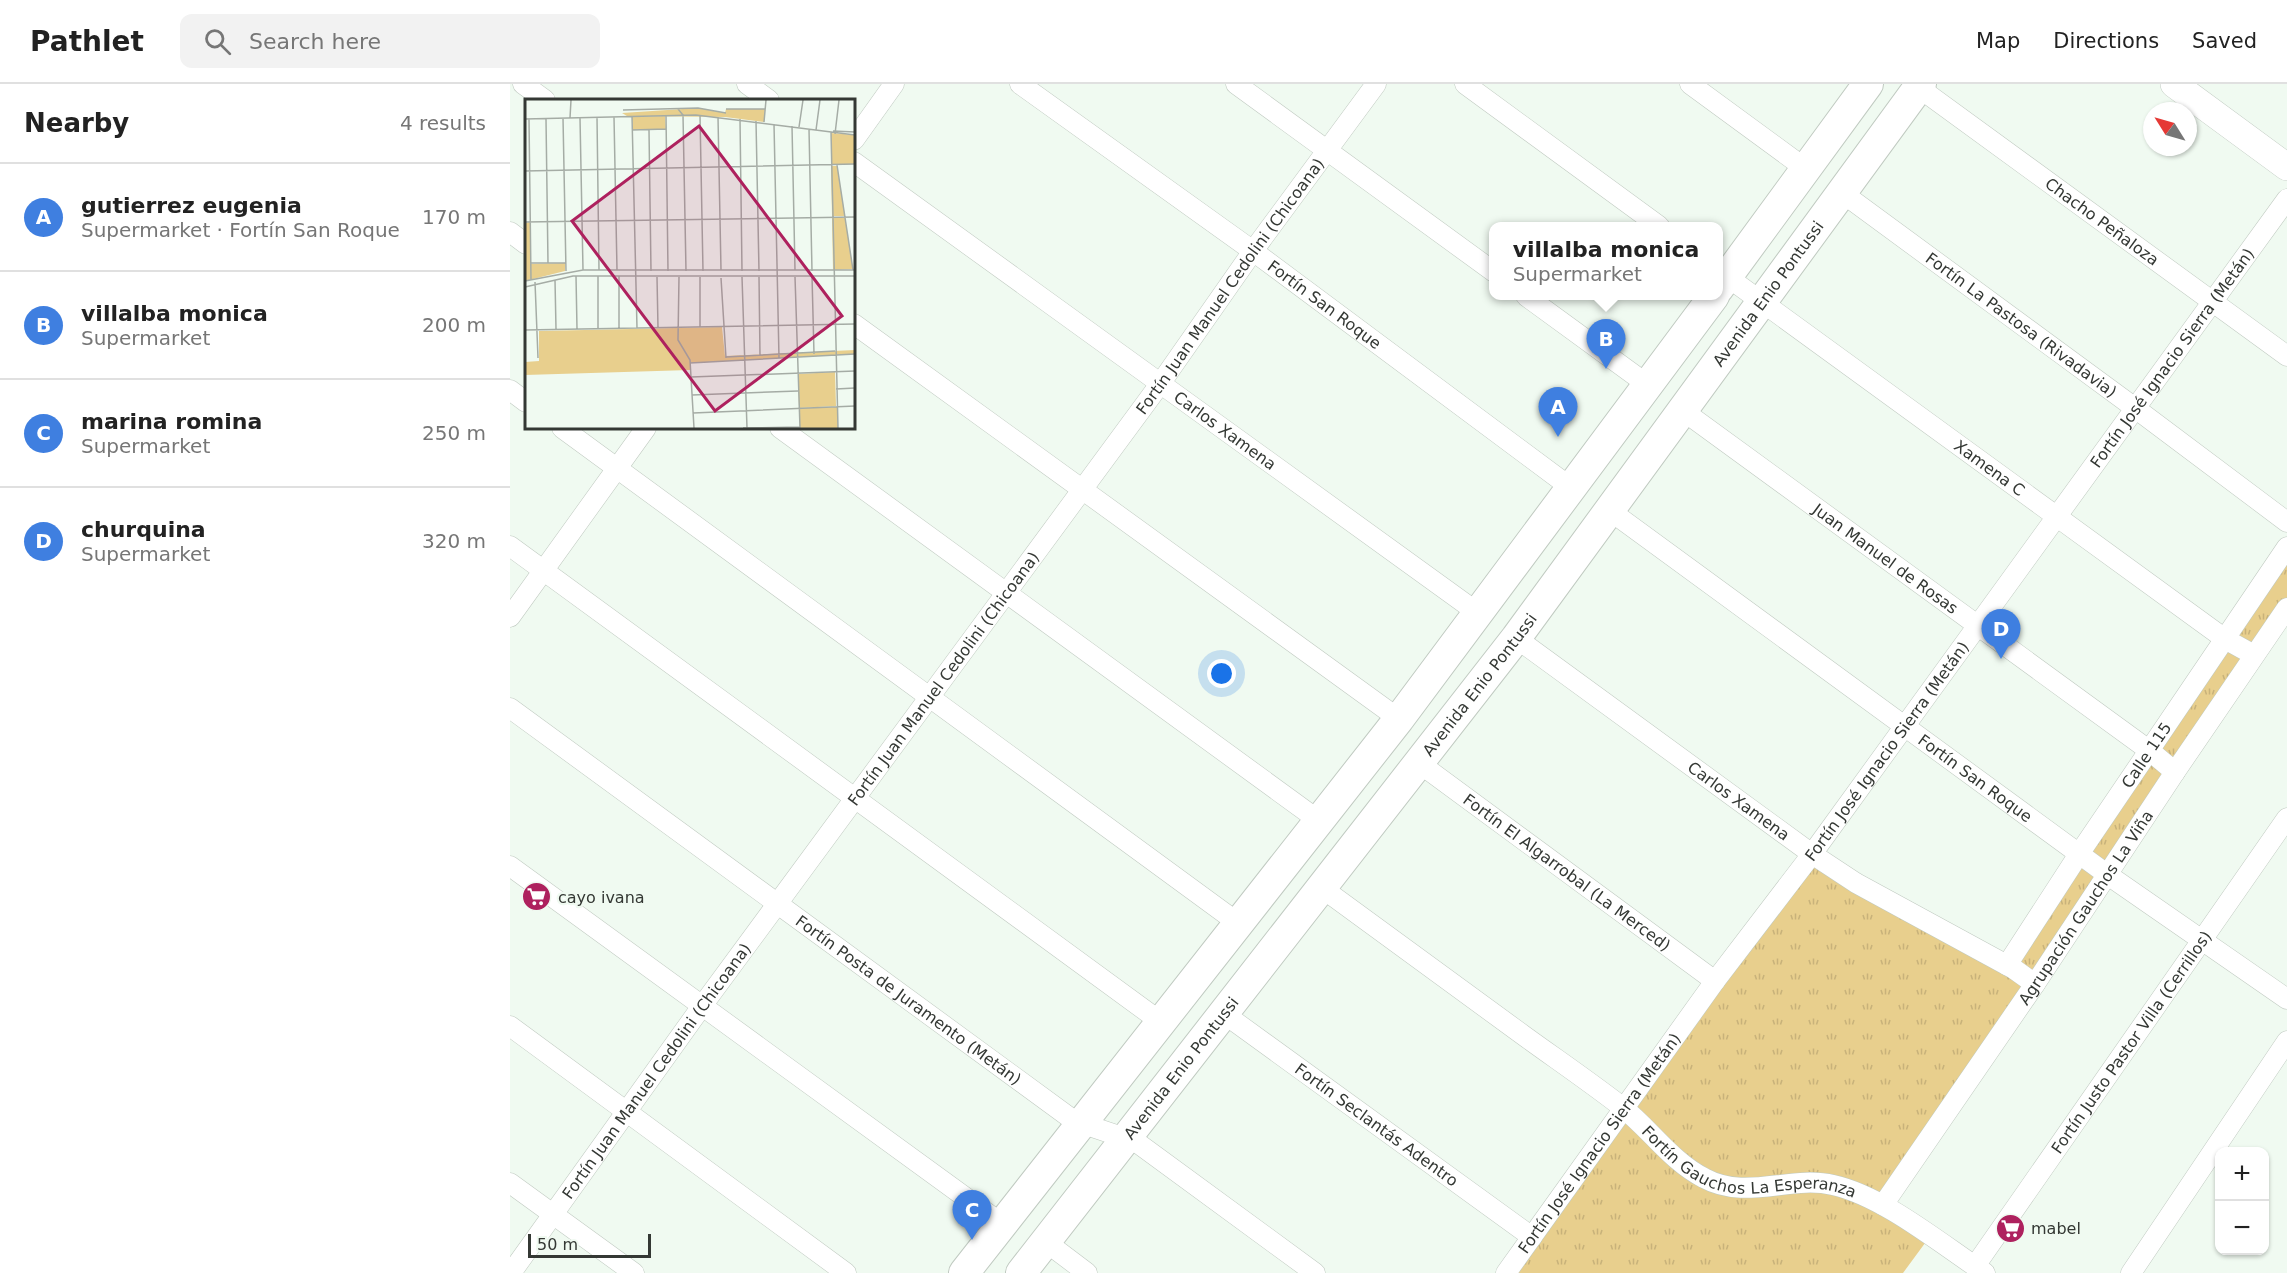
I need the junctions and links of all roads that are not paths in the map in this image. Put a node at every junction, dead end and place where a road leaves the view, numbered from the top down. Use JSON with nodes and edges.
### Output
{"nodes":[{"id":1,"x":523,"y":84,"type":"edge"},
{"id":2,"x":747,"y":84,"type":"edge"},
{"id":3,"x":894,"y":84,"type":"edge"},
{"id":4,"x":1020,"y":84,"type":"edge"},
{"id":5,"x":1236,"y":84,"type":"edge"},
{"id":6,"x":1376,"y":84,"type":"edge"},
{"id":7,"x":1465,"y":84,"type":"edge"},
{"id":8,"x":1690,"y":84,"type":"edge"},
{"id":9,"x":1868,"y":84,"type":"edge"},
{"id":10,"x":2174,"y":84,"type":"edge"},
{"id":11,"x":1920,"y":86,"type":"edge"},
{"id":12,"x":545,"y":99,"type":"edge"},
{"id":13,"x":768,"y":99,"type":"edge"},
{"id":14,"x":855,"y":139,"type":"edge"},
{"id":15,"x":1326,"y":149,"type":"junction"},
{"id":16,"x":855,"y":163,"type":"edge"},
{"id":17,"x":2287,"y":167,"type":"edge"},
{"id":18,"x":1806,"y":169,"type":"junction"},
{"id":19,"x":1841,"y":192,"type":"junction"},
{"id":20,"x":2287,"y":199,"type":"edge"},
{"id":21,"x":1654,"y":222,"type":"edge"},
{"id":22,"x":510,"y":232,"type":"edge"},
{"id":23,"x":525,"y":243,"type":"edge"},
{"id":24,"x":1253,"y":251,"type":"junction"},
{"id":25,"x":1489,"y":268,"type":"edge"},
{"id":26,"x":1723,"y":279,"type":"edge"},
{"id":27,"x":1723,"y":284,"type":"edge"},
{"id":28,"x":1531,"y":300,"type":"edge"},
{"id":29,"x":1708,"y":300,"type":"edge"},
{"id":30,"x":1762,"y":301,"type":"junction"},
{"id":31,"x":2212,"y":302,"type":"junction"},
{"id":32,"x":855,"y":325,"type":"edge"},
{"id":33,"x":2287,"y":356,"type":"edge"},
{"id":34,"x":1160,"y":384,"type":"junction"},
{"id":35,"x":1648,"y":385,"type":"junction"},
{"id":36,"x":510,"y":390,"type":"edge"},
{"id":37,"x":525,"y":401,"type":"edge"},
{"id":38,"x":2135,"y":408,"type":"junction"},
{"id":39,"x":1682,"y":410,"type":"junction"},
{"id":40,"x":563,"y":429,"type":"edge"},
{"id":41,"x":645,"y":429,"type":"edge"},
{"id":42,"x":781,"y":429,"type":"edge"},
{"id":43,"x":617,"y":467,"type":"junction"},
{"id":44,"x":1570,"y":487,"type":"junction"},
{"id":45,"x":1082,"y":490,"type":"junction"},
{"id":46,"x":1609,"y":510,"type":"junction"},
{"id":47,"x":2057,"y":515,"type":"junction"},
{"id":48,"x":2287,"y":522,"type":"edge"},
{"id":49,"x":510,"y":546,"type":"edge"},
{"id":50,"x":2287,"y":547,"type":"edge"},
{"id":51,"x":544,"y":571,"type":"junction"},
{"id":52,"x":1008,"y":592,"type":"junction"},
{"id":53,"x":2287,"y":608,"type":"edge"},
{"id":54,"x":1478,"y":614,"type":"junction"},
{"id":55,"x":510,"y":617,"type":"edge"},
{"id":56,"x":1978,"y":624,"type":"junction"},
{"id":57,"x":1516,"y":638,"type":"junction"},
{"id":58,"x":2225,"y":639,"type":"junction"},
{"id":59,"x":2254,"y":655,"type":"junction"},
{"id":60,"x":930,"y":698,"type":"junction"},
{"id":61,"x":510,"y":708,"type":"edge"},
{"id":62,"x":1399,"y":719,"type":"junction"},
{"id":63,"x":1904,"y":725,"type":"junction"},
{"id":64,"x":2150,"y":751,"type":"junction"},
{"id":65,"x":1419,"y":763,"type":"junction"},
{"id":66,"x":2175,"y":772,"type":"junction"},
{"id":67,"x":854,"y":800,"type":"junction"},
{"id":68,"x":2287,"y":818,"type":"edge"},
{"id":69,"x":1318,"y":820,"type":"junction"},
{"id":70,"x":1812,"y":854,"type":"junction"},
{"id":71,"x":2079,"y":854,"type":"junction"},
{"id":72,"x":510,"y":866,"type":"edge"},
{"id":73,"x":2108,"y":875,"type":"junction"},
{"id":74,"x":1322,"y":888,"type":"junction"},
{"id":75,"x":778,"y":905,"type":"junction"},
{"id":76,"x":1238,"y":923,"type":"junction"},
{"id":77,"x":2201,"y":941,"type":"junction"},
{"id":78,"x":2007,"y":965,"type":"junction"},
{"id":79,"x":1715,"y":981,"type":"junction"},
{"id":80,"x":2035,"y":984,"type":"junction"},
{"id":81,"x":2287,"y":999,"type":"edge"},
{"id":82,"x":702,"y":1006,"type":"junction"},
{"id":83,"x":1223,"y":1013,"type":"junction"},
{"id":84,"x":1161,"y":1022,"type":"junction"},
{"id":85,"x":510,"y":1026,"type":"edge"},
{"id":86,"x":2287,"y":1041,"type":"edge"},
{"id":87,"x":1624,"y":1108,"type":"junction"},
{"id":88,"x":627,"y":1112,"type":"junction"},
{"id":89,"x":1082,"y":1124,"type":"junction"},
{"id":90,"x":1126,"y":1137,"type":"junction"},
{"id":91,"x":510,"y":1183,"type":"edge"},
{"id":92,"x":1883,"y":1205,"type":"junction"},
{"id":93,"x":553,"y":1215,"type":"junction"},
{"id":94,"x":1002,"y":1224,"type":"junction"},
{"id":95,"x":1532,"y":1237,"type":"junction"},
{"id":96,"x":1046,"y":1242,"type":"junction"},
{"id":97,"x":1980,"y":1270,"type":"edge"},
{"id":98,"x":512,"y":1273,"type":"edge"},
{"id":99,"x":634,"y":1273,"type":"edge"},
{"id":100,"x":846,"y":1273,"type":"edge"},
{"id":101,"x":964,"y":1273,"type":"edge"},
{"id":102,"x":1021,"y":1273,"type":"edge"},
{"id":103,"x":1087,"y":1273,"type":"edge"},
{"id":104,"x":1315,"y":1273,"type":"edge"},
{"id":105,"x":1506,"y":1273,"type":"edge"},
{"id":106,"x":2131,"y":1273,"type":"edge"}],
"edges":[{"from":1,"to":12,"type":"street"},
{"from":2,"to":13,"type":"street"},
{"from":3,"to":14,"type":"street"},
{"from":4,"to":24,"type":"street","name":"Fortín San Roque"},
{"from":5,"to":15,"type":"street"},
{"from":6,"to":15,"type":"street","name":"Fortín Juan Manuel Cedolini (Chicoana)"},
{"from":7,"to":21,"type":"street"},
{"from":8,"to":18,"type":"street"},
{"from":9,"to":18,"type":"main road"},
{"from":10,"to":17,"type":"street"},
{"from":11,"to":19,"type":"main road","name":"Avenida Enio Pontussi"},
{"from":11,"to":31,"type":"street","name":"Chacho Peñaloza"},
{"from":15,"to":24,"type":"street","name":"Fortín Juan Manuel Cedolini (Chicoana)"},
{"from":15,"to":25,"type":"street"},
{"from":16,"to":34,"type":"street","name":"Carlos Xamena"},
{"from":18,"to":26,"type":"main road"},
{"from":19,"to":30,"type":"main road","name":"Avenida Enio Pontussi"},
{"from":19,"to":38,"type":"street","name":"Fortín La Pastosa (Rivadavia)"},
{"from":20,"to":31,"type":"street","name":"Fortín José Ignacio Sierra (Metán)"},
{"from":22,"to":23,"type":"street"},
{"from":24,"to":34,"type":"street","name":"Fortín Juan Manuel Cedolini (Chicoana)"},
{"from":24,"to":44,"type":"street","name":"Fortín San Roque"},
{"from":27,"to":30,"type":"street","name":"Xamena C"},
{"from":28,"to":35,"type":"street"},
{"from":29,"to":35,"type":"main road"},
{"from":30,"to":39,"type":"main road","name":"Avenida Enio Pontussi"},
{"from":30,"to":47,"type":"street","name":"Xamena C"},
{"from":31,"to":33,"type":"street","name":"Chacho Peñaloza"},
{"from":31,"to":38,"type":"street","name":"Fortín José Ignacio Sierra (Metán)"},
{"from":32,"to":45,"type":"street"},
{"from":34,"to":45,"type":"street","name":"Fortín Juan Manuel Cedolini (Chicoana)"},
{"from":34,"to":54,"type":"street","name":"Carlos Xamena"},
{"from":35,"to":44,"type":"main road"},
{"from":36,"to":37,"type":"street"},
{"from":38,"to":47,"type":"street","name":"Fortín José Ignacio Sierra (Metán)"},
{"from":38,"to":48,"type":"street","name":"Fortín La Pastosa (Rivadavia)"},
{"from":39,"to":46,"type":"main road","name":"Avenida Enio Pontussi"},
{"from":39,"to":56,"type":"street","name":"Juan Manuel de Rosas"},
{"from":40,"to":43,"type":"street"},
{"from":41,"to":43,"type":"street"},
{"from":42,"to":52,"type":"street"},
{"from":43,"to":51,"type":"street"},
{"from":43,"to":60,"type":"street"},
{"from":44,"to":54,"type":"main road"},
{"from":45,"to":52,"type":"street","name":"Fortín Juan Manuel Cedolini (Chicoana)"},
{"from":45,"to":62,"type":"street"},
{"from":46,"to":57,"type":"main road","name":"Avenida Enio Pontussi"},
{"from":46,"to":63,"type":"street","name":"Fortín San Roque"},
{"from":47,"to":56,"type":"street","name":"Fortín José Ignacio Sierra (Metán)"},
{"from":47,"to":58,"type":"street","name":"Xamena C"},
{"from":49,"to":51,"type":"street"},
{"from":50,"to":58,"type":"street","name":"Calle 115"},
{"from":51,"to":55,"type":"street"},
{"from":51,"to":67,"type":"street"},
{"from":52,"to":60,"type":"street","name":"Fortín Juan Manuel Cedolini (Chicoana)"},
{"from":52,"to":69,"type":"street"},
{"from":53,"to":59,"type":"street","name":"Agrupación Gauchos La Viña"},
{"from":54,"to":62,"type":"main road"},
{"from":56,"to":63,"type":"street","name":"Fortín José Ignacio Sierra (Metán)"},
{"from":56,"to":64,"type":"street","name":"Juan Manuel de Rosas"},
{"from":57,"to":65,"type":"main road","name":"Avenida Enio Pontussi"},
{"from":57,"to":70,"type":"street","name":"Carlos Xamena"},
{"from":58,"to":59,"type":"street","name":"Xamena C"},
{"from":58,"to":64,"type":"street","name":"Calle 115"},
{"from":59,"to":66,"type":"street","name":"Agrupación Gauchos La Viña"},
{"from":60,"to":67,"type":"street","name":"Fortín Juan Manuel Cedolini (Chicoana)"},
{"from":60,"to":76,"type":"street"},
{"from":61,"to":75,"type":"street","name":"Fortín Posta de Juramento (Metán)"},
{"from":62,"to":69,"type":"main road"},
{"from":63,"to":70,"type":"street","name":"Fortín José Ignacio Sierra (Metán)"},
{"from":63,"to":71,"type":"street","name":"Fortín San Roque"},
{"from":64,"to":66,"type":"street","name":"Juan Manuel de Rosas"},
{"from":64,"to":71,"type":"street","name":"Calle 115"},
{"from":65,"to":74,"type":"main road","name":"Avenida Enio Pontussi"},
{"from":65,"to":79,"type":"street","name":"Fortín El Algarrobal (La Merced)"},
{"from":66,"to":73,"type":"street","name":"Agrupación Gauchos La Viña"},
{"from":67,"to":75,"type":"street","name":"Fortín Juan Manuel Cedolini (Chicoana)"},
{"from":67,"to":84,"type":"street"},
{"from":68,"to":77,"type":"street","name":"Fortín Justo Pastor Villa (Cerrillos)"},
{"from":69,"to":76,"type":"main road"},
{"from":70,"to":78,"type":"street","name":"Carlos Xamena"},
{"from":70,"to":79,"type":"street","name":"Fortín José Ignacio Sierra (Metán)"},
{"from":71,"to":73,"type":"street","name":"Fortín San Roque"},
{"from":71,"to":78,"type":"street","name":"Calle 115"},
{"from":72,"to":82,"type":"street"},
{"from":73,"to":77,"type":"street","name":"Fortín San Roque"},
{"from":73,"to":80,"type":"street","name":"Agrupación Gauchos La Viña"},
{"from":74,"to":83,"type":"main road","name":"Avenida Enio Pontussi"},
{"from":74,"to":87,"type":"street","name":"Fortín Gauchos La Esperanza"},
{"from":75,"to":82,"type":"street","name":"Fortín Juan Manuel Cedolini (Chicoana)"},
{"from":75,"to":89,"type":"street","name":"Fortín Posta de Juramento (Metán)"},
{"from":76,"to":84,"type":"main road"},
{"from":77,"to":81,"type":"street","name":"Fortín San Roque"},
{"from":77,"to":97,"type":"street","name":"Fortín Justo Pastor Villa (Cerrillos)"},
{"from":78,"to":80,"type":"street","name":"Carlos Xamena"},
{"from":79,"to":87,"type":"street","name":"Fortín José Ignacio Sierra (Metán)"},
{"from":80,"to":92,"type":"street","name":"Agrupación Gauchos La Viña"},
{"from":82,"to":88,"type":"street","name":"Fortín Juan Manuel Cedolini (Chicoana)"},
{"from":82,"to":94,"type":"street"},
{"from":83,"to":90,"type":"main road","name":"Avenida Enio Pontussi"},
{"from":83,"to":95,"type":"street","name":"Fortín Seclantás Adentro"},
{"from":84,"to":89,"type":"main road"},
{"from":85,"to":88,"type":"street"},
{"from":86,"to":106,"type":"street"},
{"from":87,"to":92,"type":"street","name":"Fortín Gauchos La Esperanza"},
{"from":87,"to":95,"type":"street","name":"Fortín José Ignacio Sierra (Metán)"},
{"from":88,"to":93,"type":"street","name":"Fortín Juan Manuel Cedolini (Chicoana)"},
{"from":88,"to":100,"type":"street"},
{"from":89,"to":90,"type":"street","name":"Fortín Posta de Juramento (Metán)"},
{"from":89,"to":94,"type":"main road"},
{"from":90,"to":96,"type":"main road","name":"Avenida Enio Pontussi"},
{"from":90,"to":104,"type":"street","name":"Fortín Posta de Juramento (Metán)"},
{"from":91,"to":93,"type":"street"},
{"from":92,"to":97,"type":"street","name":"Fortín Gauchos La Esperanza"},
{"from":93,"to":98,"type":"street","name":"Fortín Juan Manuel Cedolini (Chicoana)"},
{"from":93,"to":99,"type":"street"},
{"from":94,"to":101,"type":"main road"},
{"from":95,"to":105,"type":"street","name":"Fortín José Ignacio Sierra (Metán)"},
{"from":96,"to":102,"type":"main road","name":"Avenida Enio Pontussi"},
{"from":96,"to":103,"type":"street"}]}
